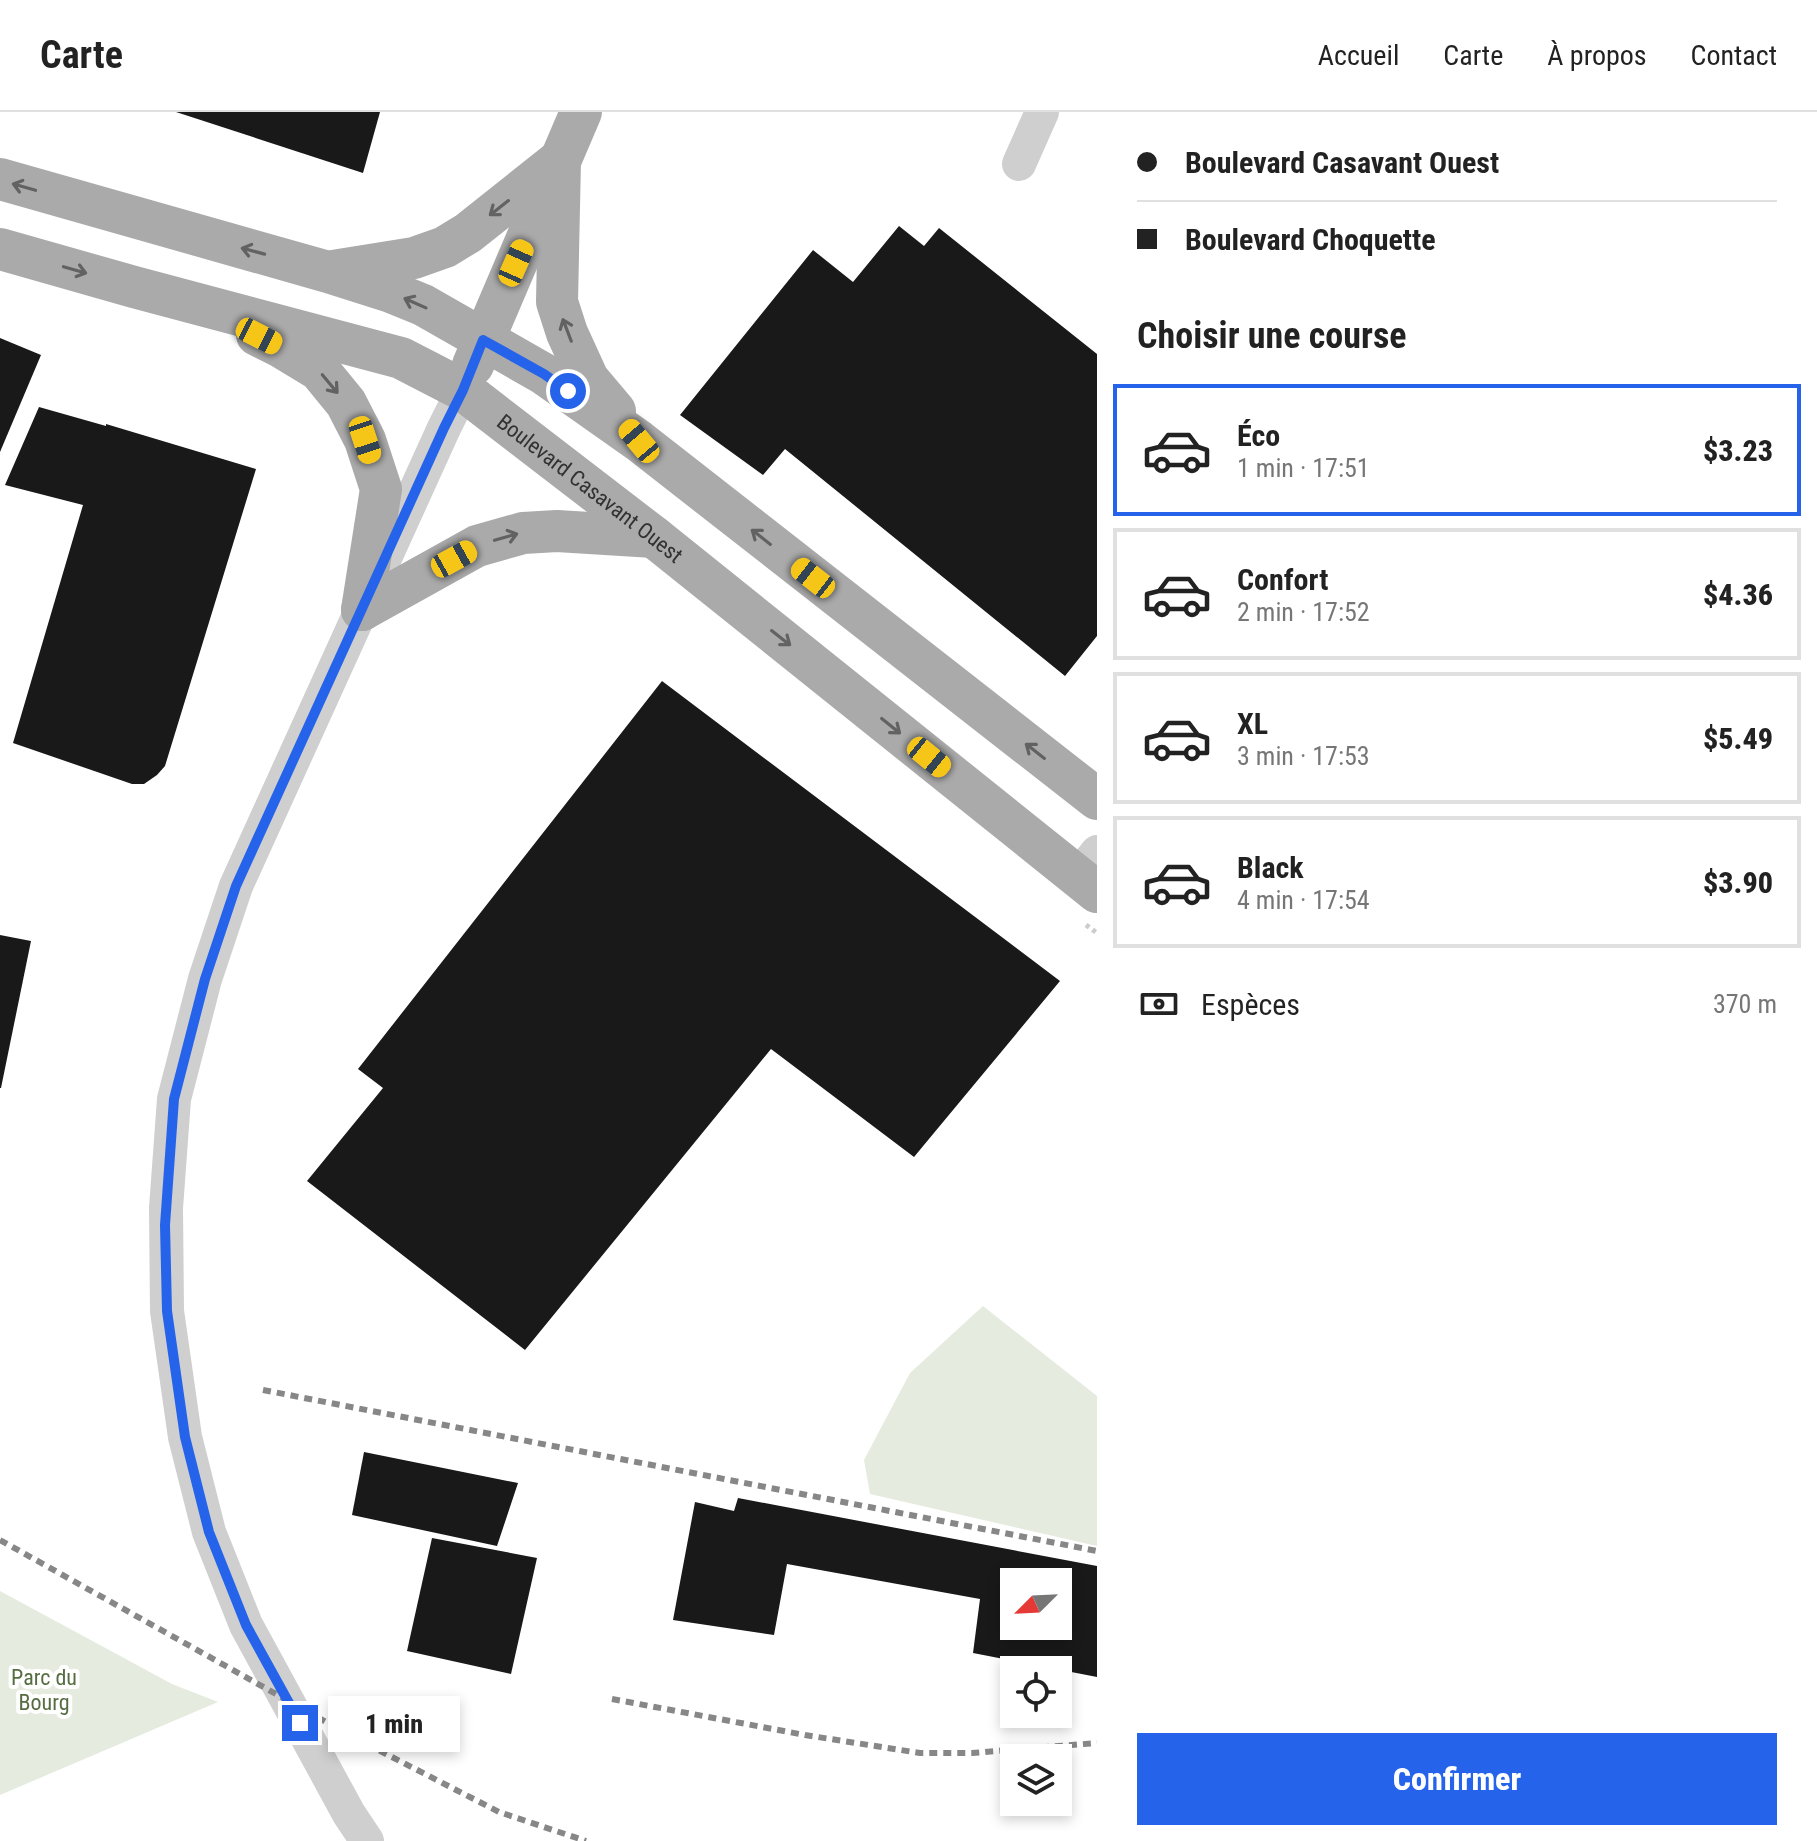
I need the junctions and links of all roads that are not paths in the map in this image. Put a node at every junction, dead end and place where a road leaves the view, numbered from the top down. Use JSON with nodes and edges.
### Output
{"nodes":[{"id":1,"x":581,"y":112,"type":"edge"},
{"id":2,"x":1042,"y":112,"type":"edge"},
{"id":3,"x":560,"y":160,"type":"junction"},
{"id":4,"x":1019,"y":164,"type":"dead end"},
{"id":5,"x":0,"y":179,"type":"edge"},
{"id":6,"x":0,"y":249,"type":"edge"},
{"id":7,"x":328,"y":272,"type":"junction"},
{"id":8,"x":191,"y":302,"type":"junction"},
{"id":9,"x":483,"y":340,"type":"junction"},
{"id":10,"x":463,"y":390,"type":"junction"},
{"id":11,"x":639,"y":441,"type":"junction"},
{"id":12,"x":654,"y":537,"type":"junction"},
{"id":13,"x":362,"y":610,"type":"junction"},
{"id":14,"x":1097,"y":799,"type":"edge"},
{"id":15,"x":1091,"y":873,"type":"edge"},
{"id":16,"x":367,"y":1841,"type":"edge"}],
"edges":[{"from":1,"to":3,"type":"main road"},
{"from":2,"to":4,"type":"street"},
{"from":3,"to":7,"type":"main road","one_way":true},
{"from":3,"to":9,"type":"main road"},
{"from":11,"to":3,"type":"main road","one_way":true},
{"from":7,"to":5,"type":"main road","one_way":true},
{"from":6,"to":8,"type":"main road","name":"Boulevard Casavant Ouest","one_way":true},
{"from":9,"to":7,"type":"main road","one_way":true},
{"from":8,"to":10,"type":"main road","name":"Boulevard Casavant Ouest"},
{"from":8,"to":13,"type":"main road","one_way":true},
{"from":9,"to":10,"type":"main road"},
{"from":9,"to":11,"type":"main road"},
{"from":10,"to":12,"type":"main road","name":"Boulevard Casavant Ouest"},
{"from":10,"to":13,"type":"street"},
{"from":14,"to":11,"type":"main road","one_way":true},
{"from":13,"to":12,"type":"main road","one_way":true},
{"from":12,"to":15,"type":"main road","name":"Boulevard Casavant Ouest","one_way":true},
{"from":13,"to":16,"type":"street"}]}
